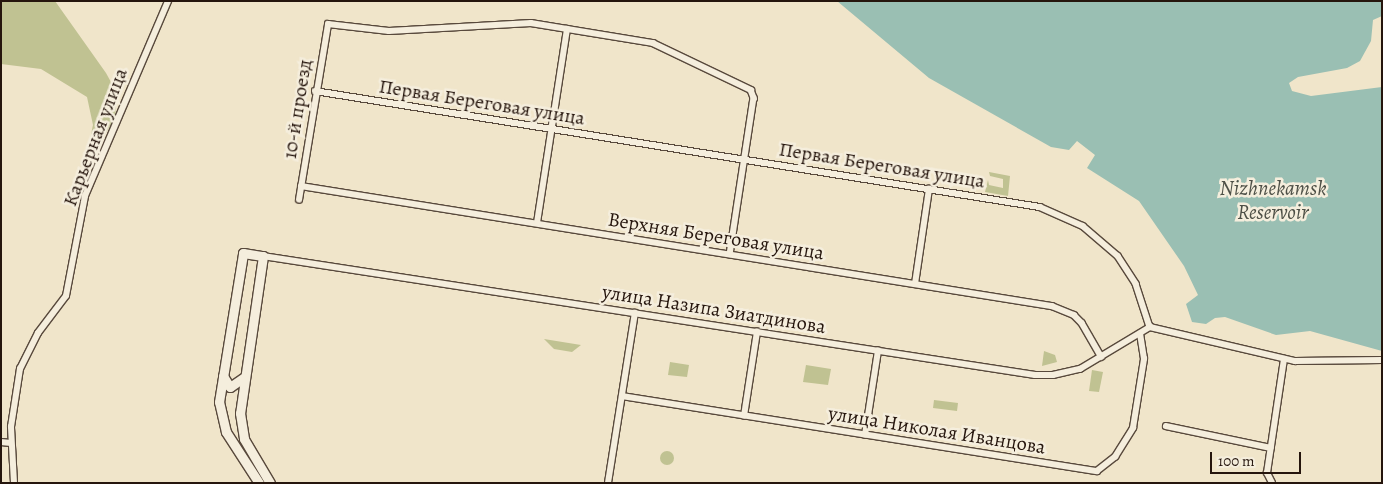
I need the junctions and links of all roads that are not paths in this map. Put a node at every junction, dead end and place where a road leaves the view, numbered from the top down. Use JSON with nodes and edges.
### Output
{"nodes":[{"id":1,"x":168,"y":1,"type":"edge"},
{"id":2,"x":567,"y":29,"type":"junction"},
{"id":3,"x":315,"y":91,"type":"junction"},
{"id":4,"x":553,"y":130,"type":"junction"},
{"id":5,"x":746,"y":160,"type":"junction"},
{"id":6,"x":301,"y":186,"type":"junction"},
{"id":7,"x":929,"y":189,"type":"junction"},
{"id":8,"x":298,"y":200,"type":"dead end"},
{"id":9,"x":537,"y":223,"type":"junction"},
{"id":10,"x":730,"y":254,"type":"junction"},
{"id":11,"x":263,"y":256,"type":"junction"},
{"id":12,"x":915,"y":284,"type":"junction"},
{"id":13,"x":635,"y":313,"type":"junction"},
{"id":14,"x":1150,"y":327,"type":"junction"},
{"id":15,"x":757,"y":332,"type":"junction"},
{"id":16,"x":1140,"y":334,"type":"junction"},
{"id":17,"x":878,"y":350,"type":"junction"},
{"id":18,"x":1102,"y":357,"type":"junction"},
{"id":19,"x":1284,"y":359,"type":"junction"},
{"id":20,"x":1382,"y":360,"type":"edge"},
{"id":21,"x":223,"y":373,"type":"junction"},
{"id":22,"x":243,"y":378,"type":"junction"},
{"id":23,"x":622,"y":396,"type":"junction"},
{"id":24,"x":744,"y":416,"type":"junction"},
{"id":25,"x":1166,"y":426,"type":"dead end"},
{"id":26,"x":865,"y":434,"type":"junction"},
{"id":27,"x":1,"y":442,"type":"edge"},
{"id":28,"x":11,"y":443,"type":"junction"},
{"id":29,"x":1271,"y":448,"type":"junction"},
{"id":30,"x":14,"y":483,"type":"edge"},
{"id":31,"x":259,"y":483,"type":"edge"},
{"id":32,"x":270,"y":483,"type":"edge"},
{"id":33,"x":608,"y":483,"type":"edge"},
{"id":34,"x":1272,"y":483,"type":"edge"}],
"edges":[{"from":1,"to":28,"type":"street","name":"Карьерная улица"},
{"from":2,"to":3,"type":"street","name":"10-й проезд"},
{"from":2,"to":4,"type":"street"},
{"from":2,"to":5,"type":"street"},
{"from":3,"to":4,"type":"street","name":"Первая Береговая улица"},
{"from":3,"to":6,"type":"street","name":"10-й проезд"},
{"from":4,"to":5,"type":"street","name":"Первая Береговая улица"},
{"from":4,"to":9,"type":"street"},
{"from":5,"to":7,"type":"street","name":"Первая Береговая улица"},
{"from":5,"to":10,"type":"street"},
{"from":6,"to":8,"type":"street","name":"10-й проезд"},
{"from":6,"to":9,"type":"street","name":"Верхняя Береговая улица"},
{"from":7,"to":12,"type":"street"},
{"from":7,"to":14,"type":"street","name":"Первая Береговая улица"},
{"from":9,"to":10,"type":"street","name":"Верхняя Береговая улица"},
{"from":10,"to":12,"type":"street","name":"Верхняя Береговая улица"},
{"from":11,"to":13,"type":"street","name":"улица Назипа Зиатдинова"},
{"from":11,"to":21,"type":"main road"},
{"from":11,"to":22,"type":"main road"},
{"from":12,"to":18,"type":"street","name":"Верхняя Береговая улица"},
{"from":13,"to":15,"type":"street","name":"улица Назипа Зиатдинова"},
{"from":13,"to":23,"type":"street"},
{"from":14,"to":16,"type":"street","name":"улица Назипа Зиатдинова"},
{"from":14,"to":19,"type":"street"},
{"from":15,"to":17,"type":"street","name":"улица Назипа Зиатдинова"},
{"from":15,"to":24,"type":"street"},
{"from":16,"to":18,"type":"street","name":"улица Назипа Зиатдинова"},
{"from":16,"to":26,"type":"street","name":"улица Николая Иванцова"},
{"from":17,"to":18,"type":"street","name":"улица Назипа Зиатдинова"},
{"from":17,"to":26,"type":"street"},
{"from":19,"to":20,"type":"street"},
{"from":19,"to":29,"type":"street"},
{"from":21,"to":22,"type":"main road"},
{"from":21,"to":31,"type":"main road"},
{"from":22,"to":32,"type":"main road"},
{"from":23,"to":24,"type":"street","name":"улица Николая Иванцова"},
{"from":23,"to":33,"type":"street"},
{"from":24,"to":26,"type":"street","name":"улица Николая Иванцова"},
{"from":25,"to":29,"type":"street"},
{"from":27,"to":28,"type":"street"},
{"from":28,"to":30,"type":"street","name":"Карьерная улица"},
{"from":29,"to":34,"type":"street"}]}
